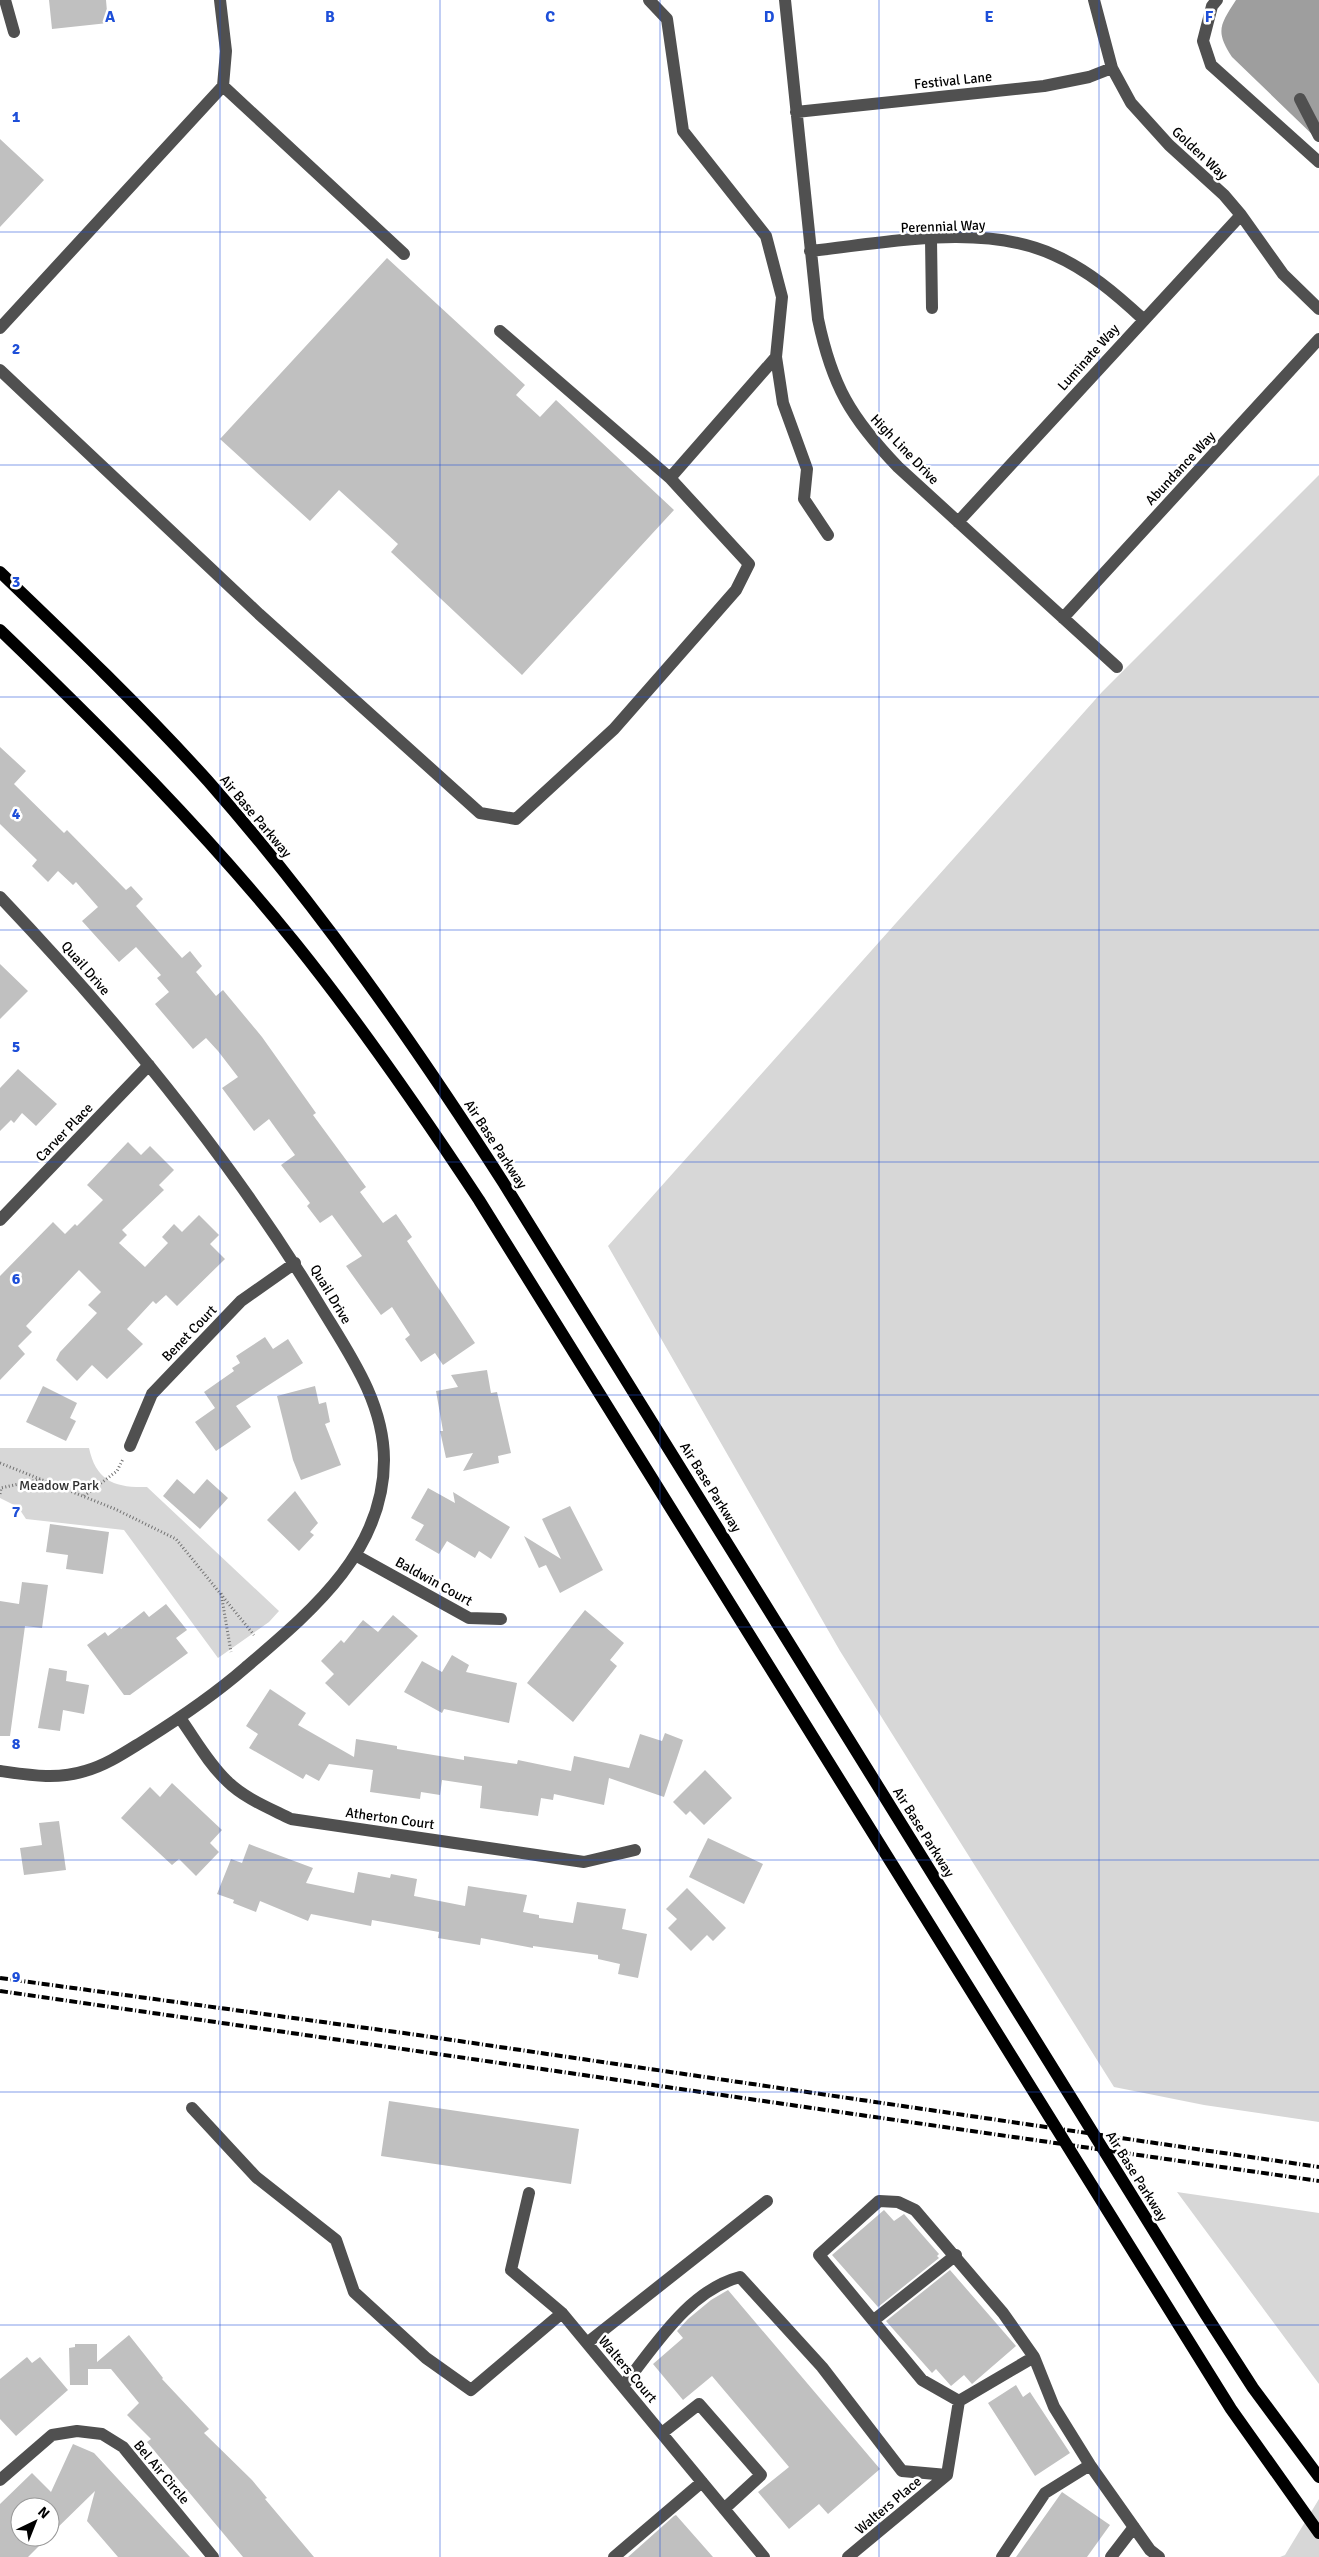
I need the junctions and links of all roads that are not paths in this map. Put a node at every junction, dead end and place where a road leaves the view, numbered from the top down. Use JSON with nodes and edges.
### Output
{"nodes":[{"id":1,"x":5,"y":0,"type":"edge"},
{"id":2,"x":220,"y":0,"type":"edge"},
{"id":3,"x":649,"y":0,"type":"edge"},
{"id":4,"x":784,"y":0,"type":"edge"},
{"id":5,"x":1094,"y":0,"type":"edge"},
{"id":6,"x":1216,"y":0,"type":"edge"},
{"id":7,"x":14,"y":32,"type":"dead end"},
{"id":8,"x":1112,"y":68,"type":"junction"},
{"id":9,"x":223,"y":86,"type":"junction"},
{"id":10,"x":1300,"y":99,"type":"dead end"},
{"id":11,"x":796,"y":112,"type":"junction"},
{"id":12,"x":1319,"y":136,"type":"edge"},
{"id":13,"x":1319,"y":162,"type":"edge"},
{"id":14,"x":1241,"y":215,"type":"junction"},
{"id":15,"x":931,"y":239,"type":"junction"},
{"id":16,"x":810,"y":250,"type":"junction"},
{"id":17,"x":404,"y":254,"type":"dead end"},
{"id":18,"x":932,"y":308,"type":"dead end"},
{"id":19,"x":1319,"y":309,"type":"edge"},
{"id":20,"x":1143,"y":319,"type":"junction"},
{"id":21,"x":0,"y":328,"type":"edge"},
{"id":22,"x":500,"y":331,"type":"dead end"},
{"id":23,"x":1319,"y":339,"type":"edge"},
{"id":24,"x":776,"y":357,"type":"junction"},
{"id":25,"x":0,"y":370,"type":"edge"},
{"id":26,"x":670,"y":478,"type":"junction"},
{"id":27,"x":958,"y":522,"type":"junction"},
{"id":28,"x":828,"y":536,"type":"dead end"},
{"id":29,"x":0,"y":572,"type":"edge"},
{"id":30,"x":1063,"y":618,"type":"junction"},
{"id":31,"x":0,"y":630,"type":"edge"},
{"id":32,"x":1117,"y":667,"type":"dead end"},
{"id":33,"x":0,"y":897,"type":"edge"},
{"id":34,"x":149,"y":1065,"type":"junction"},
{"id":35,"x":0,"y":1220,"type":"edge"},
{"id":36,"x":295,"y":1264,"type":"junction"},
{"id":37,"x":130,"y":1446,"type":"road end"},
{"id":38,"x":357,"y":1556,"type":"junction"},
{"id":39,"x":501,"y":1619,"type":"dead end"},
{"id":40,"x":180,"y":1718,"type":"junction"},
{"id":41,"x":0,"y":1771,"type":"edge"},
{"id":42,"x":635,"y":1850,"type":"dead end"},
{"id":43,"x":192,"y":2108,"type":"dead end"},
{"id":44,"x":528,"y":2193,"type":"dead end"},
{"id":45,"x":767,"y":2201,"type":"dead end"},
{"id":46,"x":956,"y":2255,"type":"junction"},
{"id":47,"x":562,"y":2314,"type":"junction"},
{"id":48,"x":874,"y":2320,"type":"junction"},
{"id":49,"x":587,"y":2343,"type":"junction"},
{"id":50,"x":1034,"y":2357,"type":"junction"},
{"id":51,"x":623,"y":2386,"type":"junction"},
{"id":52,"x":959,"y":2401,"type":"junction"},
{"id":53,"x":662,"y":2433,"type":"junction"},
{"id":54,"x":1090,"y":2465,"type":"junction"},
{"id":55,"x":947,"y":2475,"type":"junction"},
{"id":56,"x":1319,"y":2478,"type":"edge"},
{"id":57,"x":0,"y":2480,"type":"edge"},
{"id":58,"x":702,"y":2482,"type":"junction"},
{"id":59,"x":724,"y":2509,"type":"junction"},
{"id":60,"x":1134,"y":2527,"type":"junction"},
{"id":61,"x":1319,"y":2532,"type":"edge"},
{"id":62,"x":213,"y":2557,"type":"edge"},
{"id":63,"x":614,"y":2557,"type":"edge"},
{"id":64,"x":764,"y":2557,"type":"edge"},
{"id":65,"x":848,"y":2557,"type":"edge"},
{"id":66,"x":1002,"y":2557,"type":"edge"},
{"id":67,"x":1111,"y":2557,"type":"edge"},
{"id":68,"x":1159,"y":2557,"type":"edge"}],
"edges":[{"from":1,"to":7,"type":"street"},
{"from":2,"to":9,"type":"street"},
{"from":3,"to":24,"type":"street"},
{"from":4,"to":11,"type":"street","name":"High Line Drive"},
{"from":5,"to":8,"type":"street","name":"Golden Way"},
{"from":6,"to":13,"type":"street"},
{"from":8,"to":11,"type":"street","name":"Festival Lane"},
{"from":8,"to":14,"type":"street","name":"Golden Way"},
{"from":9,"to":17,"type":"street"},
{"from":9,"to":21,"type":"street"},
{"from":10,"to":12,"type":"street"},
{"from":11,"to":16,"type":"street","name":"High Line Drive"},
{"from":14,"to":19,"type":"street","name":"Golden Way"},
{"from":14,"to":20,"type":"street","name":"Luminate Way"},
{"from":15,"to":16,"type":"street","name":"Perennial Way"},
{"from":15,"to":18,"type":"street"},
{"from":15,"to":20,"type":"street","name":"Perennial Way"},
{"from":16,"to":27,"type":"street","name":"High Line Drive"},
{"from":20,"to":27,"type":"street","name":"Luminate Way"},
{"from":22,"to":26,"type":"street"},
{"from":23,"to":30,"type":"street","name":"Abundance Way"},
{"from":24,"to":26,"type":"street"},
{"from":24,"to":28,"type":"street"},
{"from":25,"to":26,"type":"street"},
{"from":27,"to":30,"type":"street","name":"High Line Drive"},
{"from":29,"to":56,"type":"main road","name":"Air Base Parkway"},
{"from":30,"to":32,"type":"street","name":"High Line Drive"},
{"from":31,"to":61,"type":"main road"},
{"from":33,"to":34,"type":"street","name":"Quail Drive"},
{"from":34,"to":35,"type":"street","name":"Carver Place"},
{"from":34,"to":36,"type":"street","name":"Quail Drive"},
{"from":36,"to":37,"type":"street","name":"Benet Court"},
{"from":36,"to":38,"type":"street","name":"Quail Drive"},
{"from":38,"to":39,"type":"street","name":"Baldwin Court"},
{"from":38,"to":40,"type":"street","name":"Quail Drive"},
{"from":40,"to":41,"type":"street","name":"Quail Drive"},
{"from":40,"to":42,"type":"street","name":"Atherton Court"},
{"from":43,"to":47,"type":"street"},
{"from":44,"to":47,"type":"street","name":"Walters Court"},
{"from":45,"to":49,"type":"street"},
{"from":46,"to":48,"type":"street"},
{"from":46,"to":48,"type":"street"},
{"from":46,"to":50,"type":"street"},
{"from":47,"to":49,"type":"street","name":"Walters Court"},
{"from":48,"to":52,"type":"street"},
{"from":49,"to":51,"type":"street","name":"Walters Court"},
{"from":50,"to":52,"type":"street"},
{"from":50,"to":54,"type":"street"},
{"from":51,"to":53,"type":"street","name":"Walters Court"},
{"from":51,"to":55,"type":"street"},
{"from":52,"to":55,"type":"street"},
{"from":53,"to":58,"type":"street","name":"Walters Court"},
{"from":53,"to":59,"type":"street"},
{"from":54,"to":60,"type":"street"},
{"from":54,"to":66,"type":"street"},
{"from":55,"to":65,"type":"street","name":"Walters Place"},
{"from":57,"to":62,"type":"street","name":"Bel Air Circle"},
{"from":58,"to":59,"type":"street","name":"Walters Court"},
{"from":58,"to":63,"type":"street"},
{"from":59,"to":64,"type":"street","name":"Walters Court"},
{"from":60,"to":67,"type":"street"},
{"from":60,"to":68,"type":"street"}]}
